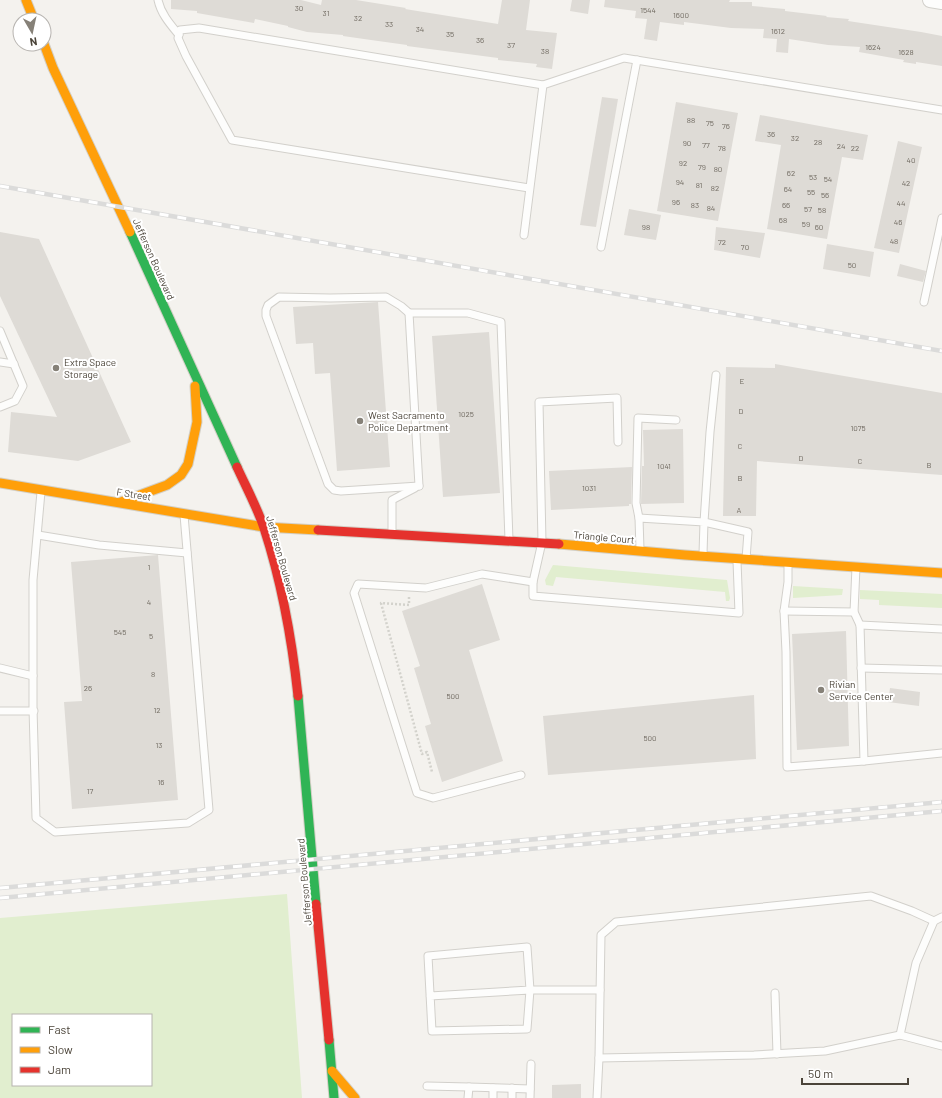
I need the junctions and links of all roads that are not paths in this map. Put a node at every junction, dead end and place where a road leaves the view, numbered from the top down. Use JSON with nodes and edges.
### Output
{"nodes":[{"id":1,"x":26,"y":0,"type":"edge"},
{"id":2,"x":158,"y":0,"type":"edge"},
{"id":3,"x":930,"y":0,"type":"edge"},
{"id":4,"x":942,"y":2,"type":"edge"},
{"id":5,"x":31,"y":12,"type":"edge"},
{"id":6,"x":179,"y":35,"type":"junction"},
{"id":7,"x":47,"y":52,"type":"edge"},
{"id":8,"x":636,"y":60,"type":"junction"},
{"id":9,"x":542,"y":85,"type":"junction"},
{"id":10,"x":942,"y":110,"type":"edge"},
{"id":11,"x":529,"y":188,"type":"junction"},
{"id":12,"x":942,"y":218,"type":"edge"},
{"id":13,"x":524,"y":235,"type":"dead end"},
{"id":14,"x":601,"y":247,"type":"dead end"},
{"id":15,"x":924,"y":302,"type":"dead end"},
{"id":16,"x":409,"y":313,"type":"junction"},
{"id":17,"x":0,"y":331,"type":"edge"},
{"id":18,"x":0,"y":362,"type":"edge"},
{"id":19,"x":14,"y":364,"type":"junction"},
{"id":20,"x":195,"y":374,"type":"junction"},
{"id":21,"x":716,"y":375,"type":"dead end"},
{"id":22,"x":0,"y":407,"type":"edge"},
{"id":23,"x":676,"y":420,"type":"dead end"},
{"id":24,"x":618,"y":442,"type":"dead end"},
{"id":25,"x":0,"y":483,"type":"edge"},
{"id":26,"x":419,"y":486,"type":"junction"},
{"id":27,"x":42,"y":490,"type":"junction"},
{"id":28,"x":119,"y":503,"type":"junction"},
{"id":29,"x":184,"y":513,"type":"junction"},
{"id":30,"x":639,"y":518,"type":"junction"},
{"id":31,"x":704,"y":522,"type":"junction"},
{"id":32,"x":264,"y":527,"type":"junction"},
{"id":33,"x":392,"y":534,"type":"junction"},
{"id":34,"x":38,"y":535,"type":"junction"},
{"id":35,"x":509,"y":540,"type":"junction"},
{"id":36,"x":542,"y":542,"type":"junction"},
{"id":37,"x":640,"y":551,"type":"junction"},
{"id":38,"x":187,"y":553,"type":"junction"},
{"id":39,"x":703,"y":556,"type":"junction"},
{"id":40,"x":741,"y":559,"type":"junction"},
{"id":41,"x":788,"y":562,"type":"junction"},
{"id":42,"x":856,"y":567,"type":"junction"},
{"id":43,"x":942,"y":573,"type":"edge"},
{"id":44,"x":533,"y":582,"type":"junction"},
{"id":45,"x":784,"y":611,"type":"junction"},
{"id":46,"x":854,"y":612,"type":"junction"},
{"id":47,"x":860,"y":625,"type":"junction"},
{"id":48,"x":942,"y":629,"type":"edge"},
{"id":49,"x":0,"y":668,"type":"edge"},
{"id":50,"x":862,"y":668,"type":"junction"},
{"id":51,"x":942,"y":670,"type":"edge"},
{"id":52,"x":33,"y":676,"type":"junction"},
{"id":53,"x":0,"y":711,"type":"edge"},
{"id":54,"x":34,"y":711,"type":"junction"},
{"id":55,"x":942,"y":753,"type":"edge"},
{"id":56,"x":864,"y":761,"type":"junction"},
{"id":57,"x":521,"y":775,"type":"dead end"},
{"id":58,"x":942,"y":917,"type":"edge"},
{"id":59,"x":934,"y":921,"type":"junction"},
{"id":60,"x":530,"y":990,"type":"junction"},
{"id":61,"x":600,"y":990,"type":"junction"},
{"id":62,"x":775,"y":993,"type":"dead end"},
{"id":63,"x":430,"y":996,"type":"junction"},
{"id":64,"x":900,"y":1035,"type":"junction"},
{"id":65,"x":942,"y":1046,"type":"edge"},
{"id":66,"x":777,"y":1054,"type":"junction"},
{"id":67,"x":599,"y":1058,"type":"junction"},
{"id":68,"x":531,"y":1064,"type":"dead end"},
{"id":69,"x":332,"y":1071,"type":"junction"},
{"id":70,"x":427,"y":1086,"type":"dead end"},
{"id":71,"x":469,"y":1087,"type":"junction"},
{"id":72,"x":493,"y":1088,"type":"junction"},
{"id":73,"x":512,"y":1088,"type":"junction"},
{"id":74,"x":530,"y":1089,"type":"junction"},
{"id":75,"x":493,"y":1097,"type":"dead end"},
{"id":76,"x":512,"y":1097,"type":"edge"},
{"id":77,"x":334,"y":1098,"type":"edge"},
{"id":78,"x":355,"y":1098,"type":"edge"},
{"id":79,"x":468,"y":1098,"type":"edge"},
{"id":80,"x":530,"y":1098,"type":"edge"},
{"id":81,"x":597,"y":1098,"type":"edge"}],
"edges":[{"from":1,"to":5,"type":"main road"},
{"from":2,"to":6,"type":"lane"},
{"from":3,"to":4,"type":"street"},
{"from":6,"to":9,"type":"lane"},
{"from":6,"to":11,"type":"lane"},
{"from":7,"to":20,"type":"main road","name":"Jefferson Boulevard"},
{"from":8,"to":9,"type":"lane"},
{"from":8,"to":10,"type":"lane"},
{"from":8,"to":14,"type":"lane"},
{"from":9,"to":11,"type":"lane"},
{"from":11,"to":13,"type":"lane"},
{"from":12,"to":15,"type":"lane"},
{"from":16,"to":26,"type":"lane"},
{"from":16,"to":26,"type":"lane"},
{"from":16,"to":35,"type":"lane"},
{"from":17,"to":19,"type":"lane"},
{"from":18,"to":19,"type":"lane"},
{"from":19,"to":22,"type":"lane"},
{"from":20,"to":28,"type":"main road"},
{"from":20,"to":32,"type":"main road","name":"Jefferson Boulevard"},
{"from":21,"to":31,"type":"lane"},
{"from":23,"to":30,"type":"lane"},
{"from":24,"to":36,"type":"lane"},
{"from":25,"to":27,"type":"main road","name":"F Street"},
{"from":26,"to":33,"type":"lane"},
{"from":27,"to":28,"type":"main road","name":"F Street"},
{"from":27,"to":34,"type":"lane"},
{"from":28,"to":29,"type":"main road","name":"F Street"},
{"from":29,"to":32,"type":"main road","name":"F Street"},
{"from":29,"to":38,"type":"lane"},
{"from":30,"to":31,"type":"lane"},
{"from":30,"to":37,"type":"lane"},
{"from":31,"to":39,"type":"lane"},
{"from":31,"to":40,"type":"lane"},
{"from":32,"to":33,"type":"main road","name":"Triangle Court"},
{"from":32,"to":69,"type":"main road","name":"Jefferson Boulevard"},
{"from":33,"to":35,"type":"main road","name":"Triangle Court"},
{"from":34,"to":38,"type":"lane"},
{"from":34,"to":52,"type":"lane"},
{"from":35,"to":36,"type":"main road","name":"Triangle Court"},
{"from":36,"to":37,"type":"main road","name":"Triangle Court"},
{"from":36,"to":44,"type":"lane"},
{"from":37,"to":39,"type":"main road","name":"Triangle Court"},
{"from":38,"to":54,"type":"lane"},
{"from":39,"to":40,"type":"main road","name":"Triangle Court"},
{"from":40,"to":41,"type":"main road","name":"Triangle Court"},
{"from":40,"to":44,"type":"lane"},
{"from":41,"to":42,"type":"main road","name":"Triangle Court"},
{"from":41,"to":45,"type":"lane"},
{"from":42,"to":43,"type":"main road","name":"Triangle Court"},
{"from":42,"to":46,"type":"lane"},
{"from":44,"to":57,"type":"lane"},
{"from":45,"to":46,"type":"lane"},
{"from":45,"to":56,"type":"lane"},
{"from":46,"to":47,"type":"lane"},
{"from":47,"to":48,"type":"lane"},
{"from":47,"to":50,"type":"lane"},
{"from":49,"to":52,"type":"lane"},
{"from":50,"to":51,"type":"lane"},
{"from":50,"to":56,"type":"lane"},
{"from":52,"to":54,"type":"lane"},
{"from":53,"to":54,"type":"lane"},
{"from":55,"to":56,"type":"lane"},
{"from":58,"to":59,"type":"lane"},
{"from":59,"to":61,"type":"lane"},
{"from":59,"to":64,"type":"lane"},
{"from":60,"to":61,"type":"lane"},
{"from":60,"to":63,"type":"lane"},
{"from":60,"to":63,"type":"lane"},
{"from":60,"to":63,"type":"lane"},
{"from":61,"to":67,"type":"lane"},
{"from":62,"to":66,"type":"lane"},
{"from":64,"to":65,"type":"lane"},
{"from":64,"to":66,"type":"lane"},
{"from":66,"to":67,"type":"lane"},
{"from":67,"to":81,"type":"lane"},
{"from":68,"to":74,"type":"lane"},
{"from":69,"to":77,"type":"main road","name":"Jefferson Boulevard"},
{"from":69,"to":78,"type":"main road"},
{"from":70,"to":71,"type":"lane"},
{"from":71,"to":72,"type":"lane"},
{"from":71,"to":79,"type":"lane"},
{"from":72,"to":73,"type":"lane"},
{"from":72,"to":75,"type":"lane"},
{"from":73,"to":74,"type":"lane"},
{"from":73,"to":76,"type":"lane"},
{"from":74,"to":80,"type":"lane"}]}
